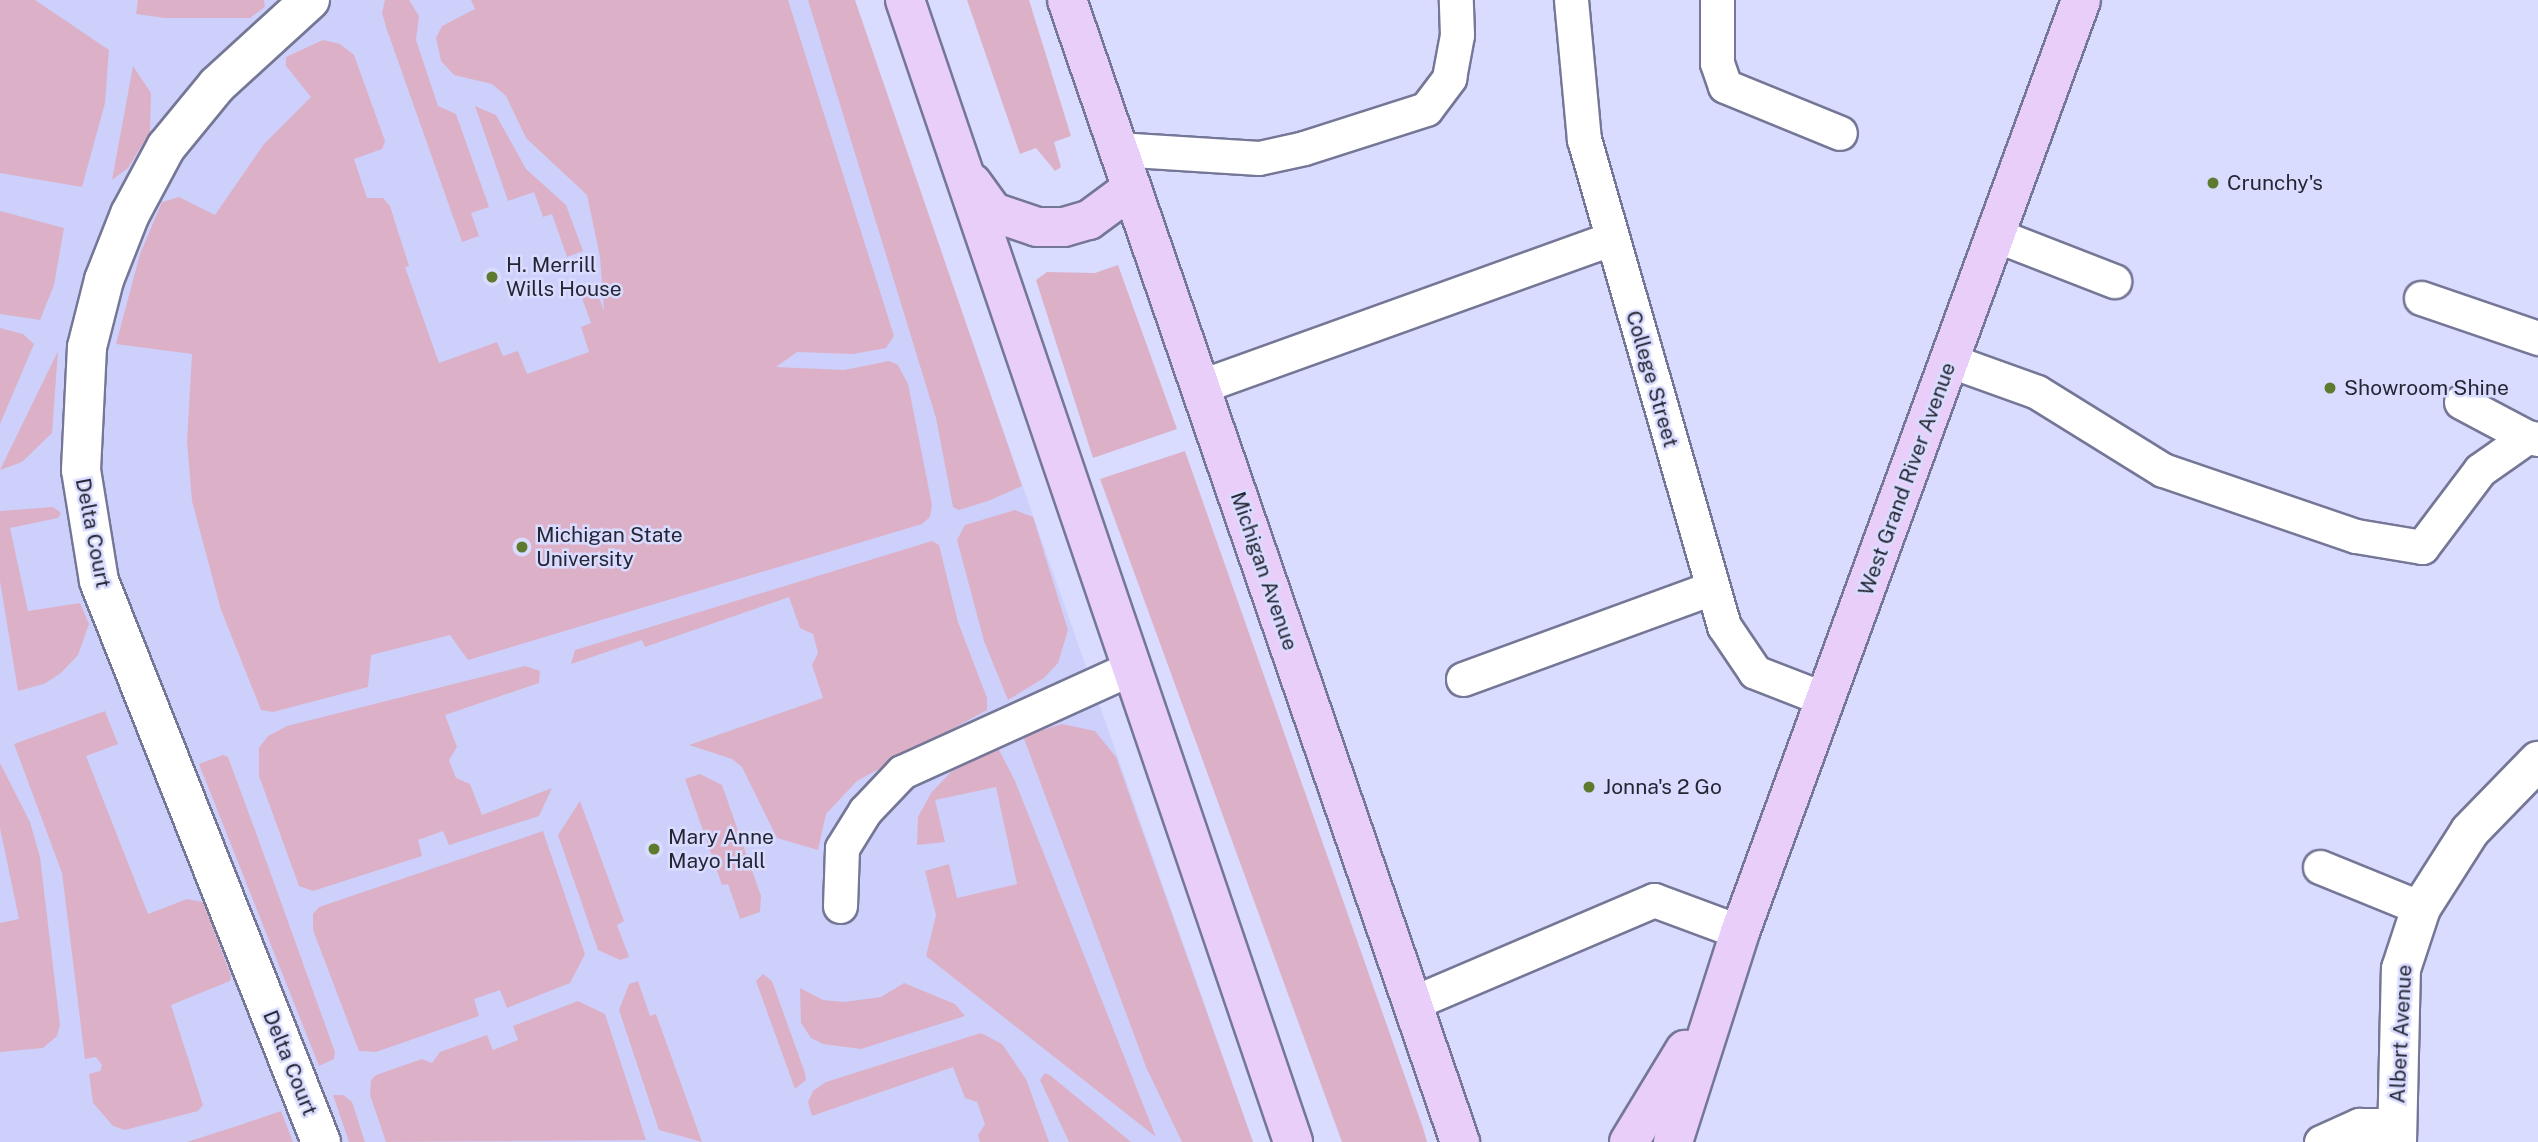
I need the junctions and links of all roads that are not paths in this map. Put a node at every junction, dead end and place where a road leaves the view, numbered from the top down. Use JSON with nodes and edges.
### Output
{"nodes":[{"id":1,"x":310,"y":0,"type":"edge"},
{"id":2,"x":905,"y":0,"type":"edge"},
{"id":3,"x":1067,"y":0,"type":"edge"},
{"id":4,"x":1456,"y":0,"type":"edge"},
{"id":5,"x":1571,"y":0,"type":"edge"},
{"id":6,"x":1717,"y":0,"type":"edge"},
{"id":7,"x":2081,"y":0,"type":"edge"},
{"id":8,"x":1840,"y":133,"type":"dead end"},
{"id":9,"x":1117,"y":149,"type":"junction"},
{"id":10,"x":963,"y":166,"type":"junction"},
{"id":11,"x":1131,"y":189,"type":"junction"},
{"id":12,"x":1996,"y":235,"type":"junction"},
{"id":13,"x":1612,"y":238,"type":"junction"},
{"id":14,"x":2114,"y":281,"type":"dead end"},
{"id":15,"x":2421,"y":298,"type":"dead end"},
{"id":16,"x":2538,"y":338,"type":"edge"},
{"id":17,"x":1951,"y":360,"type":"junction"},
{"id":18,"x":1199,"y":387,"type":"junction"},
{"id":19,"x":2462,"y":402,"type":"dead end"},
{"id":20,"x":2533,"y":438,"type":"edge"},
{"id":21,"x":1712,"y":588,"type":"junction"},
{"id":22,"x":1131,"y":668,"type":"junction"},
{"id":23,"x":1463,"y":679,"type":"dead end"},
{"id":24,"x":1827,"y":700,"type":"junction"},
{"id":25,"x":2538,"y":761,"type":"edge"},
{"id":26,"x":2320,"y":866,"type":"dead end"},
{"id":27,"x":839,"y":906,"type":"dead end"},
{"id":28,"x":2421,"y":908,"type":"junction"},
{"id":29,"x":1736,"y":945,"type":"junction"},
{"id":30,"x":1415,"y":1002,"type":"junction"},
{"id":31,"x":2397,"y":1133,"type":"edge"},
{"id":32,"x":321,"y":1142,"type":"edge"},
{"id":33,"x":1293,"y":1142,"type":"edge"},
{"id":34,"x":1460,"y":1142,"type":"edge"},
{"id":35,"x":1629,"y":1142,"type":"edge"},
{"id":36,"x":1673,"y":1142,"type":"edge"},
{"id":37,"x":2321,"y":1142,"type":"edge"}],
"edges":[{"from":1,"to":32,"type":"street","name":"Delta Court"},
{"from":2,"to":10,"type":"main road"},
{"from":3,"to":9,"type":"main road","name":"Michigan Avenue"},
{"from":4,"to":9,"type":"lane"},
{"from":5,"to":13,"type":"lane","name":"College Street"},
{"from":6,"to":8,"type":"lane"},
{"from":7,"to":12,"type":"main road","name":"West Grand River Avenue"},
{"from":9,"to":11,"type":"main road","name":"Michigan Avenue"},
{"from":10,"to":11,"type":"main road"},
{"from":10,"to":22,"type":"main road"},
{"from":11,"to":18,"type":"main road","name":"Michigan Avenue"},
{"from":12,"to":14,"type":"lane"},
{"from":12,"to":17,"type":"main road","name":"West Grand River Avenue"},
{"from":13,"to":18,"type":"lane"},
{"from":13,"to":21,"type":"lane","name":"College Street"},
{"from":15,"to":16,"type":"lane"},
{"from":17,"to":20,"type":"lane"},
{"from":17,"to":24,"type":"main road","name":"West Grand River Avenue"},
{"from":18,"to":30,"type":"main road","name":"Michigan Avenue"},
{"from":19,"to":20,"type":"lane"},
{"from":21,"to":23,"type":"lane"},
{"from":21,"to":24,"type":"lane","name":"College Street"},
{"from":22,"to":27,"type":"lane"},
{"from":22,"to":33,"type":"main road"},
{"from":24,"to":29,"type":"main road","name":"West Grand River Avenue"},
{"from":25,"to":28,"type":"street","name":"Albert Avenue"},
{"from":26,"to":28,"type":"lane"},
{"from":28,"to":31,"type":"street","name":"Albert Avenue"},
{"from":29,"to":30,"type":"lane"},
{"from":29,"to":35,"type":"main road","name":"West Grand River Avenue"},
{"from":29,"to":36,"type":"main road","name":"West Grand River Avenue"},
{"from":30,"to":34,"type":"main road","name":"Michigan Avenue"},
{"from":31,"to":37,"type":"lane"}]}
